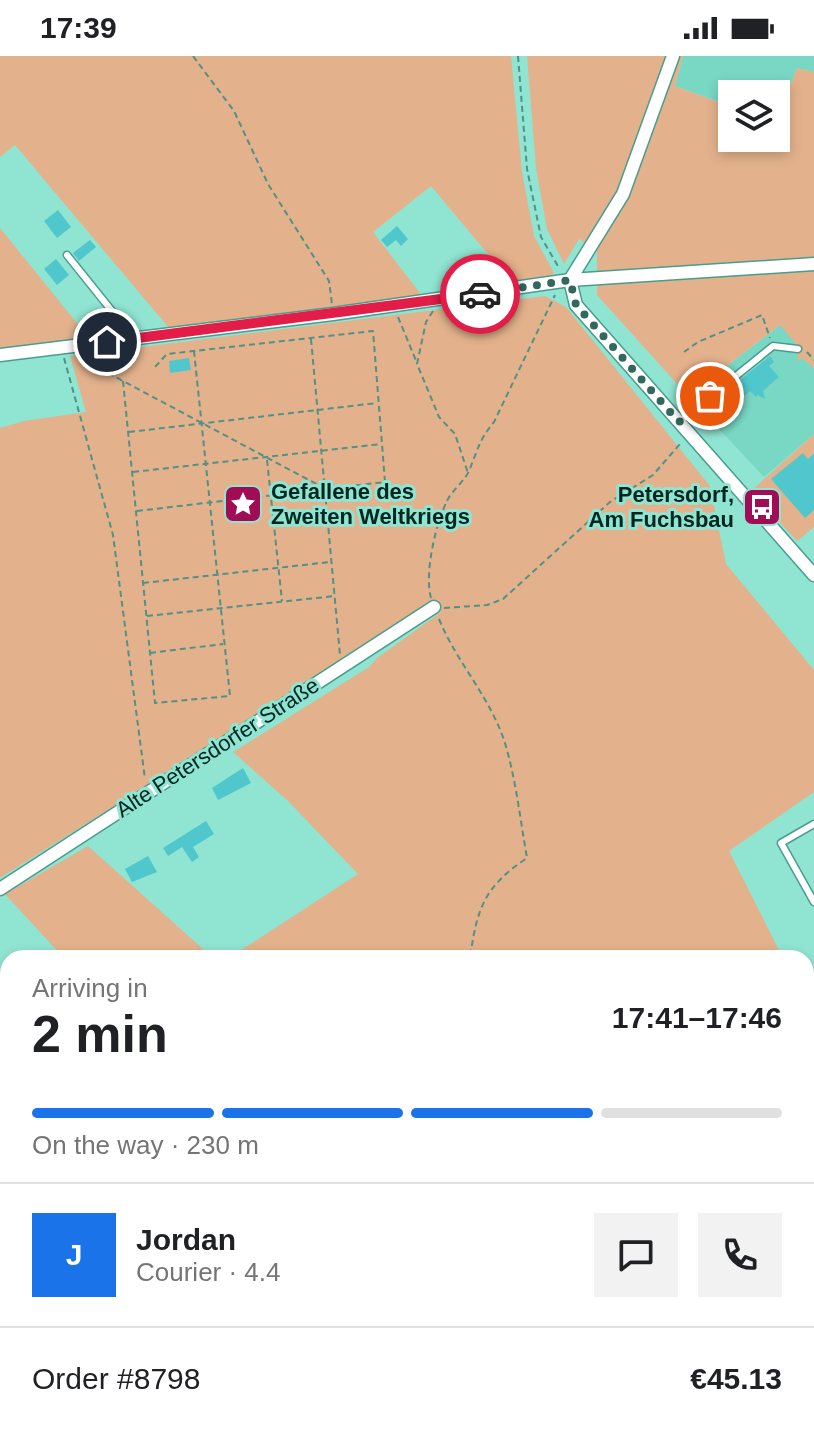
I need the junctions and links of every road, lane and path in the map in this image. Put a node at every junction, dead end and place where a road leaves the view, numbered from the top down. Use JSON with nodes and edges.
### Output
{"nodes":[{"id":1,"x":193,"y":56,"type":"edge"},
{"id":2,"x":518,"y":56,"type":"edge"},
{"id":3,"x":673,"y":56,"type":"edge"},
{"id":4,"x":67,"y":255,"type":"dead end"},
{"id":5,"x":814,"y":264,"type":"edge"},
{"id":6,"x":570,"y":280,"type":"junction"},
{"id":7,"x":440,"y":300,"type":"junction"},
{"id":8,"x":394,"y":306,"type":"junction"},
{"id":9,"x":333,"y":314,"type":"junction"},
{"id":10,"x":311,"y":338,"type":"junction"},
{"id":11,"x":130,"y":339,"type":"junction"},
{"id":12,"x":773,"y":346,"type":"junction"},
{"id":13,"x":61,"y":348,"type":"junction"},
{"id":14,"x":798,"y":349,"type":"joint"},
{"id":15,"x":194,"y":351,"type":"junction"},
{"id":16,"x":684,"y":352,"type":"dead end"},
{"id":17,"x":0,"y":355,"type":"edge"},
{"id":18,"x":814,"y":360,"type":"edge"},
{"id":19,"x":417,"y":364,"type":"junction"},
{"id":20,"x":155,"y":367,"type":"dead end"},
{"id":21,"x":108,"y":373,"type":"dead end"},
{"id":22,"x":123,"y":381,"type":"junction"},
{"id":23,"x":379,"y":403,"type":"junction"},
{"id":24,"x":318,"y":410,"type":"junction"},
{"id":25,"x":202,"y":423,"type":"junction"},
{"id":26,"x":684,"y":427,"type":"junction"},
{"id":27,"x":128,"y":432,"type":"junction"},
{"id":28,"x":382,"y":444,"type":"junction"},
{"id":29,"x":322,"y":451,"type":"junction"},
{"id":30,"x":267,"y":457,"type":"junction"},
{"id":31,"x":206,"y":464,"type":"junction"},
{"id":32,"x":132,"y":473,"type":"junction"},
{"id":33,"x":468,"y":474,"type":"junction"},
{"id":34,"x":325,"y":489,"type":"junction"},
{"id":35,"x":271,"y":495,"type":"junction"},
{"id":36,"x":210,"y":502,"type":"junction"},
{"id":37,"x":136,"y":511,"type":"junction"},
{"id":38,"x":332,"y":562,"type":"junction"},
{"id":39,"x":278,"y":568,"type":"junction"},
{"id":40,"x":217,"y":575,"type":"junction"},
{"id":41,"x":814,"y":575,"type":"edge"},
{"id":42,"x":143,"y":583,"type":"junction"},
{"id":43,"x":335,"y":596,"type":"junction"},
{"id":44,"x":282,"y":602,"type":"junction"},
{"id":45,"x":434,"y":607,"type":"junction"},
{"id":46,"x":220,"y":608,"type":"junction"},
{"id":47,"x":146,"y":617,"type":"junction"},
{"id":48,"x":224,"y":644,"type":"junction"},
{"id":49,"x":150,"y":653,"type":"junction"},
{"id":50,"x":341,"y":668,"type":"junction"},
{"id":51,"x":146,"y":792,"type":"junction"},
{"id":52,"x":814,"y":824,"type":"edge"},
{"id":53,"x":0,"y":889,"type":"edge"},
{"id":54,"x":814,"y":902,"type":"edge"},
{"id":55,"x":471,"y":950,"type":"edge"}],
"edges":[{"from":1,"to":9,"type":"path"},
{"from":2,"to":6,"type":"path"},
{"from":3,"to":6,"type":"street"},
{"from":4,"to":11,"type":"lane"},
{"from":5,"to":6,"type":"street"},
{"from":6,"to":7,"type":"street"},
{"from":6,"to":26,"type":"street"},
{"from":6,"to":33,"type":"path"},
{"from":7,"to":8,"type":"street"},
{"from":7,"to":19,"type":"path"},
{"from":8,"to":9,"type":"street"},
{"from":8,"to":19,"type":"path"},
{"from":9,"to":11,"type":"street"},
{"from":10,"to":15,"type":"path"},
{"from":10,"to":23,"type":"path"},
{"from":10,"to":24,"type":"path"},
{"from":11,"to":13,"type":"street"},
{"from":12,"to":14,"type":"lane"},
{"from":12,"to":16,"type":"path"},
{"from":12,"to":26,"type":"lane"},
{"from":13,"to":17,"type":"street"},
{"from":13,"to":51,"type":"path"},
{"from":14,"to":18,"type":"path"},
{"from":15,"to":20,"type":"path"},
{"from":15,"to":25,"type":"path"},
{"from":19,"to":33,"type":"path"},
{"from":21,"to":22,"type":"path"},
{"from":22,"to":25,"type":"path"},
{"from":22,"to":27,"type":"path"},
{"from":23,"to":24,"type":"path"},
{"from":23,"to":28,"type":"path"},
{"from":24,"to":25,"type":"path"},
{"from":24,"to":29,"type":"path"},
{"from":25,"to":27,"type":"path"},
{"from":25,"to":30,"type":"path"},
{"from":25,"to":31,"type":"path"},
{"from":26,"to":41,"type":"street"},
{"from":26,"to":45,"type":"path"},
{"from":27,"to":32,"type":"path"},
{"from":28,"to":29,"type":"path"},
{"from":28,"to":34,"type":"path"},
{"from":29,"to":30,"type":"path"},
{"from":29,"to":34,"type":"path"},
{"from":30,"to":31,"type":"path"},
{"from":30,"to":34,"type":"path"},
{"from":30,"to":35,"type":"path"},
{"from":31,"to":32,"type":"path"},
{"from":31,"to":36,"type":"path"},
{"from":32,"to":37,"type":"path"},
{"from":33,"to":45,"type":"path"},
{"from":34,"to":35,"type":"path"},
{"from":34,"to":38,"type":"path"},
{"from":35,"to":36,"type":"path"},
{"from":35,"to":39,"type":"path"},
{"from":36,"to":37,"type":"path"},
{"from":36,"to":40,"type":"path"},
{"from":37,"to":42,"type":"path"},
{"from":38,"to":39,"type":"path"},
{"from":38,"to":43,"type":"path"},
{"from":39,"to":40,"type":"path"},
{"from":39,"to":44,"type":"path"},
{"from":40,"to":42,"type":"path"},
{"from":40,"to":46,"type":"path"},
{"from":42,"to":47,"type":"path"},
{"from":43,"to":44,"type":"path"},
{"from":43,"to":50,"type":"path"},
{"from":44,"to":46,"type":"path"},
{"from":45,"to":50,"type":"street","name":"Alte Petersdorfer Straße"},
{"from":45,"to":55,"type":"path"},
{"from":46,"to":47,"type":"path"},
{"from":46,"to":48,"type":"path"},
{"from":47,"to":49,"type":"path"},
{"from":48,"to":49,"type":"path"},
{"from":48,"to":49,"type":"path"},
{"from":50,"to":51,"type":"street","name":"Alte Petersdorfer Straße"},
{"from":51,"to":53,"type":"street","name":"Alte Petersdorfer Straße"},
{"from":52,"to":54,"type":"lane"}]}
